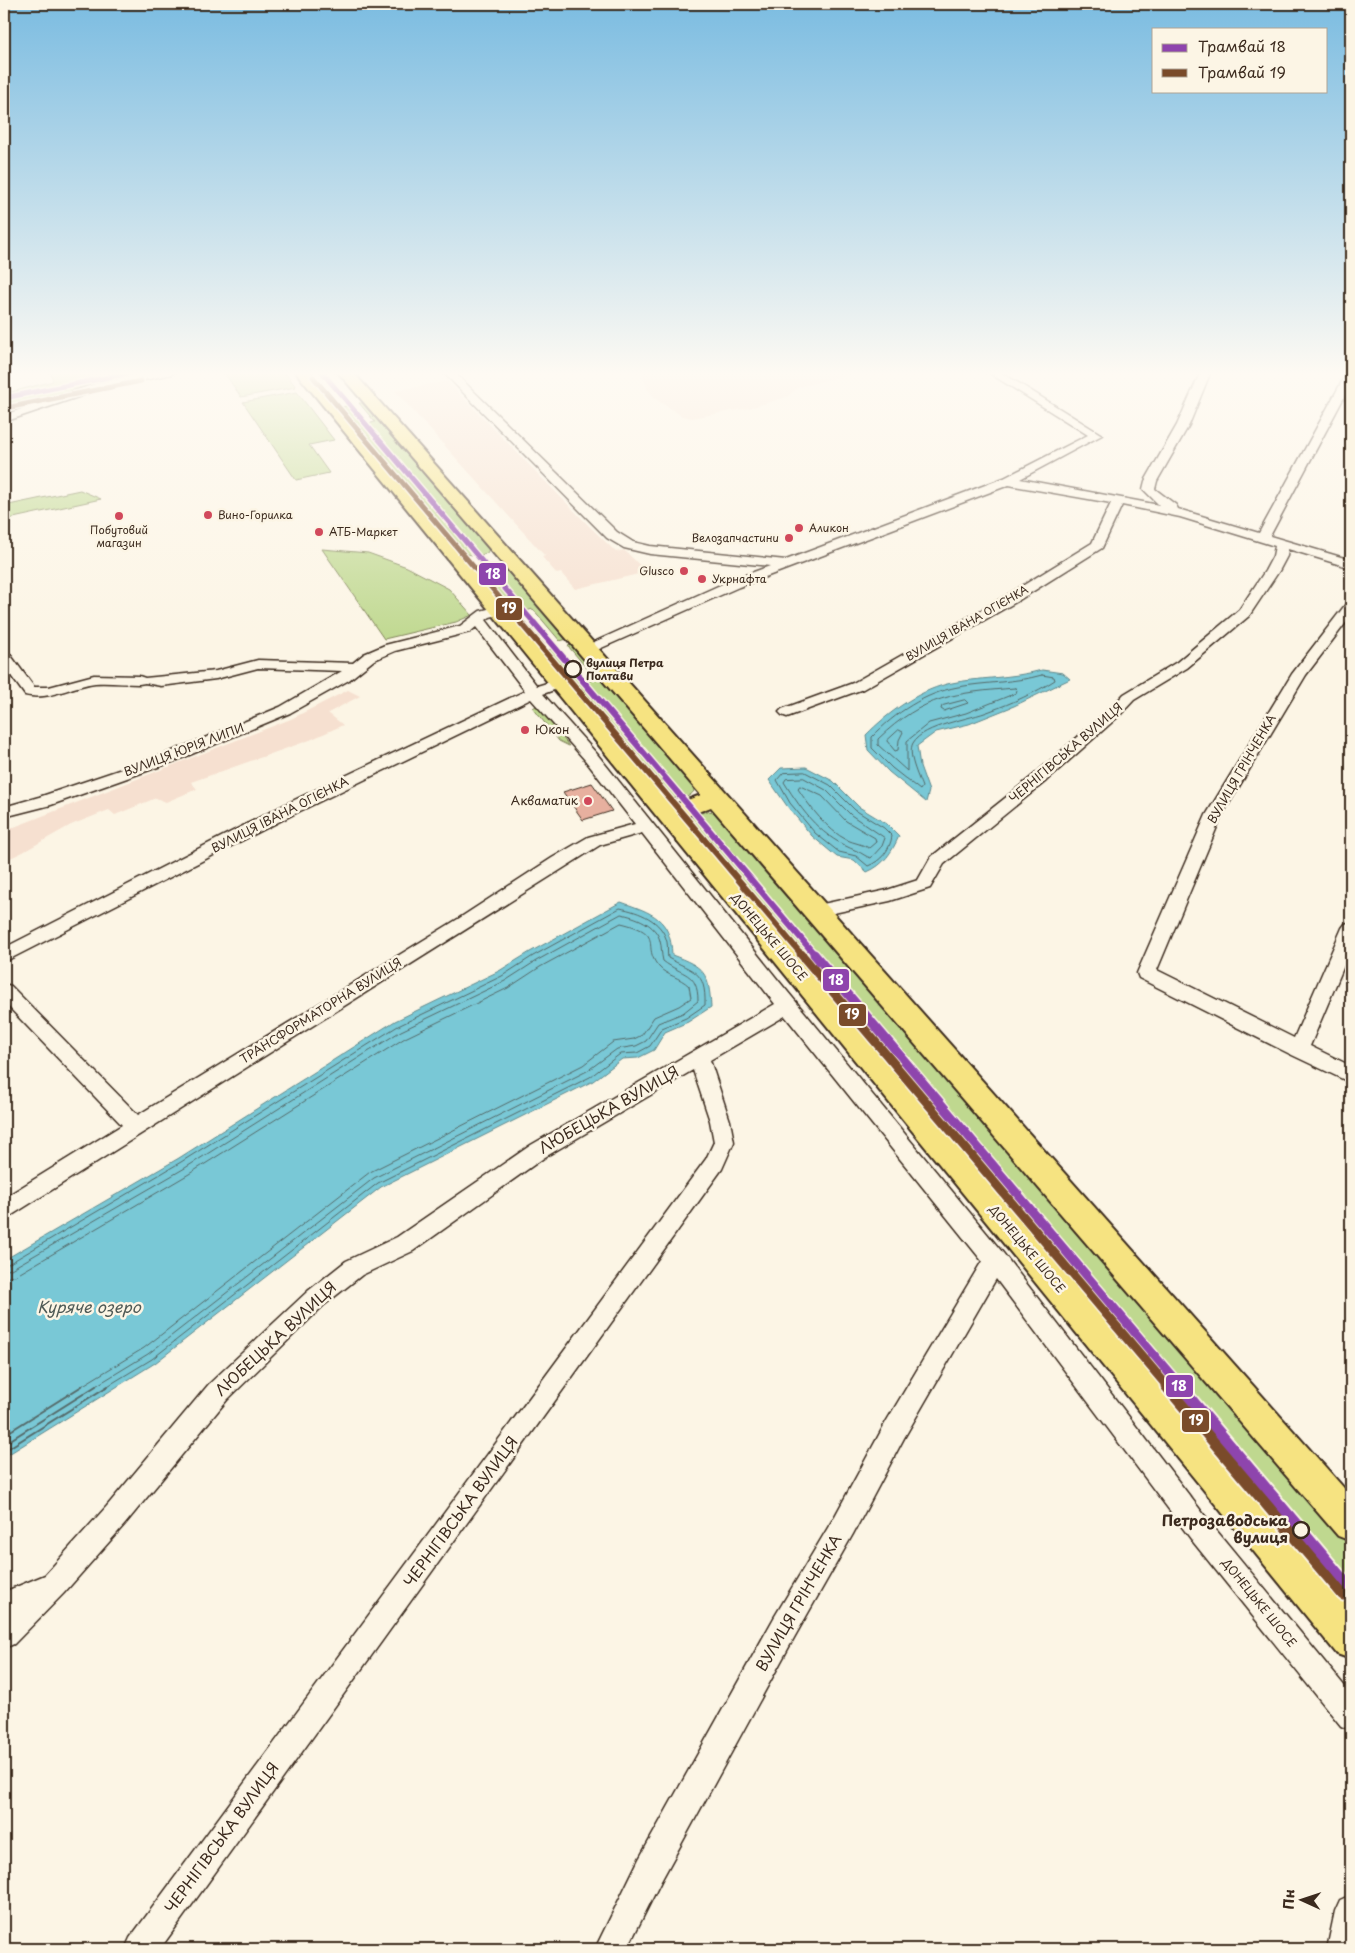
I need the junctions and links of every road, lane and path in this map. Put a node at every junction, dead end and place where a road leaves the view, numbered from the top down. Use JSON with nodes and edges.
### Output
{"nodes":[{"id":1,"x":389,"y":462,"type":"edge"},
{"id":2,"x":411,"y":462,"type":"edge"},
{"id":3,"x":539,"y":462,"type":"edge"},
{"id":4,"x":1044,"y":462,"type":"edge"},
{"id":5,"x":1162,"y":462,"type":"edge"},
{"id":6,"x":1303,"y":462,"type":"edge"},
{"id":7,"x":1008,"y":481,"type":"junction"},
{"id":8,"x":1149,"y":489,"type":"junction"},
{"id":9,"x":1118,"y":500,"type":"junction"},
{"id":10,"x":1135,"y":503,"type":"junction"},
{"id":11,"x":1183,"y":514,"type":"junction"},
{"id":12,"x":1262,"y":539,"type":"junction"},
{"id":13,"x":1282,"y":544,"type":"junction"},
{"id":14,"x":484,"y":561,"type":"junction"},
{"id":15,"x":786,"y":563,"type":"junction"},
{"id":16,"x":1351,"y":564,"type":"edge"},
{"id":17,"x":1351,"y":607,"type":"edge"},
{"id":18,"x":500,"y":610,"type":"junction"},
{"id":19,"x":478,"y":620,"type":"junction"},
{"id":20,"x":588,"y":650,"type":"junction"},
{"id":21,"x":4,"y":656,"type":"edge"},
{"id":22,"x":356,"y":667,"type":"junction"},
{"id":23,"x":560,"y":683,"type":"junction"},
{"id":24,"x":532,"y":692,"type":"junction"},
{"id":25,"x":787,"y":712,"type":"dead end"},
{"id":26,"x":717,"y":797,"type":"junction"},
{"id":27,"x":4,"y":812,"type":"edge"},
{"id":28,"x":668,"y":815,"type":"junction"},
{"id":29,"x":645,"y":827,"type":"junction"},
{"id":30,"x":815,"y":911,"type":"junction"},
{"id":31,"x":1351,"y":928,"type":"edge"},
{"id":32,"x":4,"y":956,"type":"edge"},
{"id":33,"x":800,"y":974,"type":"junction"},
{"id":34,"x":771,"y":985,"type":"junction"},
{"id":35,"x":4,"y":991,"type":"edge"},
{"id":36,"x":788,"y":1006,"type":"junction"},
{"id":37,"x":1299,"y":1050,"type":"junction"},
{"id":38,"x":699,"y":1057,"type":"junction"},
{"id":39,"x":1351,"y":1075,"type":"edge"},
{"id":40,"x":135,"y":1126,"type":"junction"},
{"id":41,"x":4,"y":1209,"type":"edge"},
{"id":42,"x":995,"y":1260,"type":"junction"},
{"id":43,"x":1351,"y":1523,"type":"edge"},
{"id":44,"x":55,"y":1584,"type":"junction"},
{"id":45,"x":4,"y":1606,"type":"edge"},
{"id":46,"x":4,"y":1634,"type":"edge"},
{"id":47,"x":1351,"y":1640,"type":"edge"},
{"id":48,"x":1351,"y":1716,"type":"edge"},
{"id":49,"x":1351,"y":1911,"type":"edge"},
{"id":50,"x":141,"y":1949,"type":"edge"},
{"id":51,"x":611,"y":1949,"type":"edge"},
{"id":52,"x":1343,"y":1949,"type":"edge"}],
"edges":[{"from":1,"to":14,"type":"highway","name":"ДОНЕЦЬКЕ ШОСЕ"},
{"from":2,"to":14,"type":"highway","name":"ДОНЕЦЬКЕ ШОСЕ"},
{"from":3,"to":15,"type":"street"},
{"from":4,"to":7,"type":"street"},
{"from":5,"to":8,"type":"street"},
{"from":6,"to":12,"type":"street"},
{"from":7,"to":9,"type":"street"},
{"from":7,"to":15,"type":"street"},
{"from":8,"to":10,"type":"street"},
{"from":8,"to":11,"type":"street"},
{"from":9,"to":10,"type":"street"},
{"from":9,"to":25,"type":"street","name":"ВУЛИЦЯ ІВАНА ОГІЄНКА"},
{"from":10,"to":11,"type":"street"},
{"from":11,"to":12,"type":"street"},
{"from":12,"to":13,"type":"street"},
{"from":13,"to":16,"type":"street"},
{"from":13,"to":30,"type":"street","name":"ЧЕРНІГІВСЬКА ВУЛИЦЯ"},
{"from":14,"to":18,"type":"highway","name":"ДОНЕЦЬКЕ ШОСЕ"},
{"from":14,"to":20,"type":"highway","name":"ДОНЕЦЬКЕ ШОСЕ"},
{"from":15,"to":20,"type":"street"},
{"from":17,"to":37,"type":"street","name":"ВУЛИЦЯ ГРІНЧЕНКА"},
{"from":18,"to":19,"type":"street","name":"ВУЛИЦЯ ЮРІЯ ЛИПИ"},
{"from":18,"to":23,"type":"highway","name":"ДОНЕЦЬКЕ ШОСЕ"},
{"from":19,"to":22,"type":"street","name":"ВУЛИЦЯ ЮРІЯ ЛИПИ"},
{"from":19,"to":24,"type":"street","name":"ДОНЕЦЬКЕ ШОСЕ"},
{"from":20,"to":26,"type":"highway","name":"ДОНЕЦЬКЕ ШОСЕ"},
{"from":21,"to":22,"type":"street"},
{"from":22,"to":27,"type":"street","name":"ВУЛИЦЯ ЮРІЯ ЛИПИ"},
{"from":23,"to":24,"type":"street","name":"ВУЛИЦЯ ІВАНА ОГІЄНКА"},
{"from":23,"to":28,"type":"highway","name":"ДОНЕЦЬКЕ ШОСЕ"},
{"from":24,"to":29,"type":"street","name":"ДОНЕЦЬКЕ ШОСЕ"},
{"from":24,"to":32,"type":"street","name":"ВУЛИЦЯ ІВАНА ОГІЄНКА"},
{"from":26,"to":28,"type":"highway"},
{"from":26,"to":30,"type":"highway","name":"ДОНЕЦЬКЕ ШОСЕ"},
{"from":28,"to":33,"type":"highway","name":"ДОНЕЦЬКЕ ШОСЕ"},
{"from":29,"to":34,"type":"street","name":"ДОНЕЦЬКЕ ШОСЕ"},
{"from":29,"to":40,"type":"street","name":"ТРАНСФОРМАТОРНА ВУЛИЦЯ"},
{"from":30,"to":43,"type":"highway","name":"ДОНЕЦЬКЕ ШОСЕ"},
{"from":31,"to":37,"type":"street"},
{"from":33,"to":34,"type":"street"},
{"from":33,"to":47,"type":"highway","name":"ДОНЕЦЬКЕ ШОСЕ"},
{"from":34,"to":36,"type":"street","name":"ДОНЕЦЬКЕ ШОСЕ"},
{"from":35,"to":40,"type":"street"},
{"from":36,"to":38,"type":"street","name":"ЛЮБЕЦЬКА ВУЛИЦЯ"},
{"from":36,"to":42,"type":"street","name":"ДОНЕЦЬКЕ ШОСЕ"},
{"from":37,"to":39,"type":"street"},
{"from":38,"to":44,"type":"street","name":"ЛЮБЕЦЬКА ВУЛИЦЯ"},
{"from":38,"to":50,"type":"street","name":"ЧЕРНІГІВСЬКА ВУЛИЦЯ"},
{"from":40,"to":41,"type":"street","name":"ТРАНСФОРМАТОРНА ВУЛИЦЯ"},
{"from":42,"to":48,"type":"street","name":"ДОНЕЦЬКЕ ШОСЕ"},
{"from":42,"to":51,"type":"street","name":"ВУЛИЦЯ ГРІНЧЕНКА"},
{"from":44,"to":45,"type":"street"},
{"from":44,"to":46,"type":"street","name":"ЛЮБЕЦЬКА ВУЛИЦЯ"},
{"from":49,"to":52,"type":"street"}]}
